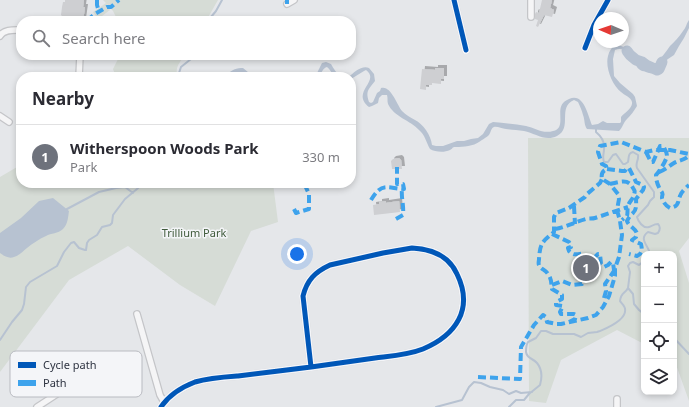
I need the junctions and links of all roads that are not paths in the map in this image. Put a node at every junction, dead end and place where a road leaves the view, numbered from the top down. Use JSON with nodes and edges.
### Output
{"nodes":[{"id":1,"x":294,"y":0,"type":"edge"},
{"id":2,"x":454,"y":0,"type":"edge"},
{"id":3,"x":531,"y":0,"type":"edge"},
{"id":4,"x":608,"y":0,"type":"edge"},
{"id":5,"x":287,"y":4,"type":"dead end"},
{"id":6,"x":531,"y":17,"type":"dead end"},
{"id":7,"x":16,"y":30,"type":"edge"},
{"id":8,"x":0,"y":36,"type":"edge"},
{"id":9,"x":585,"y":48,"type":"dead end"},
{"id":10,"x":466,"y":50,"type":"dead end"},
{"id":11,"x":80,"y":60,"type":"edge"},
{"id":12,"x":79,"y":72,"type":"edge"},
{"id":13,"x":0,"y":116,"type":"edge"},
{"id":14,"x":9,"y":122,"type":"dead end"},
{"id":15,"x":137,"y":314,"type":"dead end"},
{"id":16,"x":311,"y":367,"type":"junction"},
{"id":17,"x":52,"y":397,"type":"edge"},
{"id":18,"x":617,"y":399,"type":"dead end"},
{"id":19,"x":163,"y":405,"type":"edge"},
{"id":20,"x":37,"y":407,"type":"edge"},
{"id":21,"x":617,"y":407,"type":"edge"}],
"edges":[{"from":1,"to":5,"type":"street"},
{"from":2,"to":10,"type":"street"},
{"from":3,"to":6,"type":"street"},
{"from":4,"to":9,"type":"street"},
{"from":7,"to":8,"type":"street"},
{"from":11,"to":12,"type":"street"},
{"from":13,"to":14,"type":"street"},
{"from":15,"to":19,"type":"street"},
{"from":16,"to":16,"type":"street"},
{"from":16,"to":19,"type":"street"},
{"from":17,"to":20,"type":"street"},
{"from":18,"to":21,"type":"street"}]}
